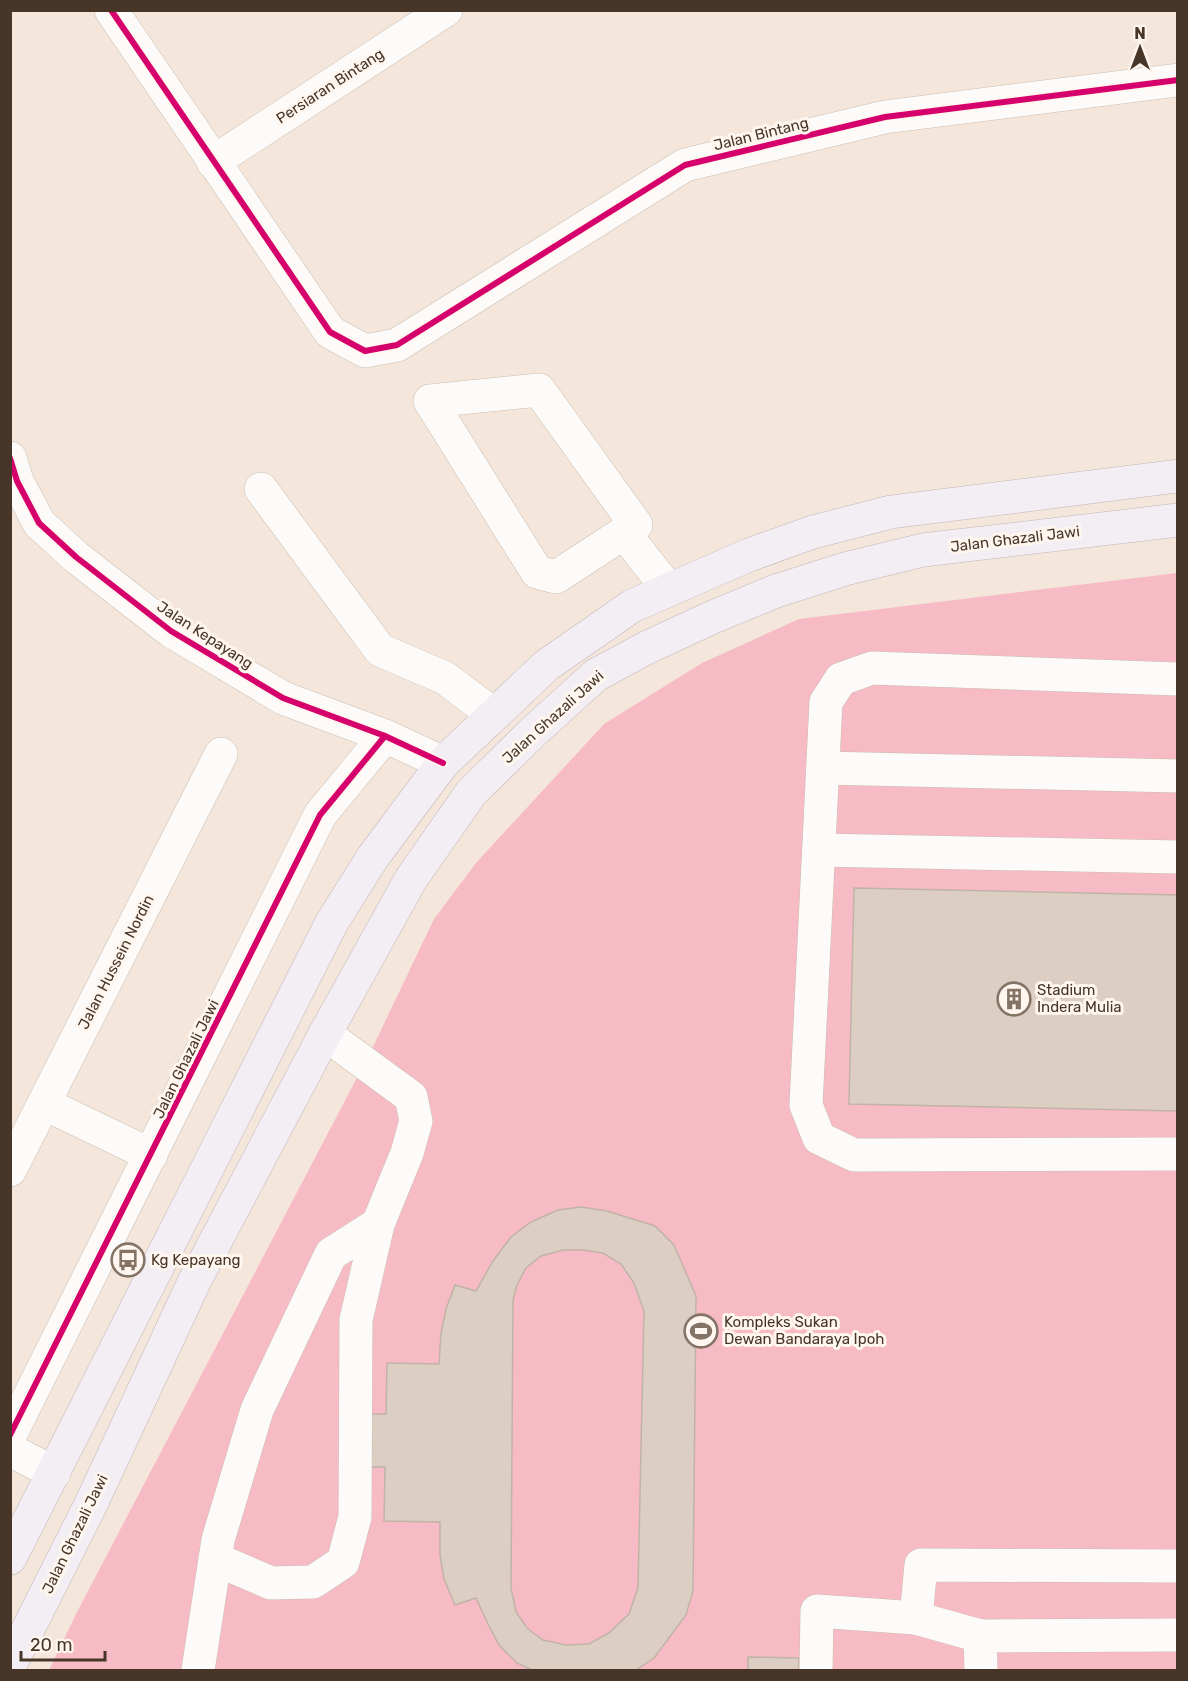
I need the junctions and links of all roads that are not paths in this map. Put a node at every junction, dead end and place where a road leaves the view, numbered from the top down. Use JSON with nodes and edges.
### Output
{"nodes":[{"id":1,"x":111,"y":10,"type":"edge"},
{"id":2,"x":446,"y":10,"type":"edge"},
{"id":3,"x":1178,"y":80,"type":"edge"},
{"id":4,"x":213,"y":162,"type":"junction"},
{"id":5,"x":10,"y":458,"type":"edge"},
{"id":6,"x":1178,"y":476,"type":"edge"},
{"id":7,"x":261,"y":489,"type":"dead end"},
{"id":8,"x":1178,"y":520,"type":"edge"},
{"id":9,"x":624,"y":533,"type":"junction"},
{"id":10,"x":669,"y":590,"type":"junction"},
{"id":11,"x":596,"y":675,"type":"junction"},
{"id":12,"x":1178,"y":679,"type":"edge"},
{"id":13,"x":494,"y":715,"type":"junction"},
{"id":14,"x":385,"y":736,"type":"junction"},
{"id":15,"x":221,"y":754,"type":"dead end"},
{"id":16,"x":443,"y":763,"type":"junction"},
{"id":17,"x":823,"y":768,"type":"junction"},
{"id":18,"x":1178,"y":776,"type":"edge"},
{"id":19,"x":819,"y":850,"type":"junction"},
{"id":20,"x":1178,"y":857,"type":"edge"},
{"id":21,"x":325,"y":1034,"type":"junction"},
{"id":22,"x":45,"y":1104,"type":"junction"},
{"id":23,"x":1178,"y":1154,"type":"edge"},
{"id":24,"x":14,"y":1155,"type":"edge"},
{"id":25,"x":151,"y":1155,"type":"junction"},
{"id":26,"x":378,"y":1224,"type":"junction"},
{"id":27,"x":143,"y":1392,"type":"junction"},
{"id":28,"x":10,"y":1435,"type":"edge"},
{"id":29,"x":10,"y":1450,"type":"edge"},
{"id":30,"x":54,"y":1473,"type":"junction"},
{"id":31,"x":10,"y":1558,"type":"edge"},
{"id":32,"x":215,"y":1559,"type":"junction"},
{"id":33,"x":1178,"y":1566,"type":"edge"},
{"id":34,"x":38,"y":1610,"type":"junction"},
{"id":35,"x":916,"y":1618,"type":"junction"},
{"id":36,"x":1178,"y":1635,"type":"edge"},
{"id":37,"x":980,"y":1636,"type":"junction"},
{"id":38,"x":10,"y":1665,"type":"edge"},
{"id":39,"x":198,"y":1671,"type":"edge"},
{"id":40,"x":816,"y":1671,"type":"edge"},
{"id":41,"x":981,"y":1671,"type":"edge"}],
"edges":[{"from":1,"to":4,"type":"street"},
{"from":2,"to":4,"type":"street","name":"Persiaran Bintang"},
{"from":3,"to":4,"type":"street","name":"Jalan Bintang"},
{"from":5,"to":14,"type":"street","name":"Jalan Kepayang"},
{"from":6,"to":10,"type":"main road"},
{"from":7,"to":13,"type":"street"},
{"from":8,"to":11,"type":"main road","name":"Jalan Ghazali Jawi"},
{"from":9,"to":9,"type":"street"},
{"from":9,"to":10,"type":"street"},
{"from":10,"to":13,"type":"main road"},
{"from":11,"to":16,"type":"main road"},
{"from":11,"to":21,"type":"main road","name":"Jalan Ghazali Jawi"},
{"from":12,"to":17,"type":"street"},
{"from":13,"to":16,"type":"main road"},
{"from":14,"to":16,"type":"street","name":"Jalan Kepayang"},
{"from":14,"to":25,"type":"street","name":"Jalan Ghazali Jawi"},
{"from":15,"to":22,"type":"street","name":"Jalan Hussein Nordin"},
{"from":16,"to":30,"type":"main road"},
{"from":17,"to":18,"type":"street"},
{"from":17,"to":19,"type":"street"},
{"from":19,"to":20,"type":"street"},
{"from":19,"to":23,"type":"street"},
{"from":21,"to":26,"type":"street"},
{"from":21,"to":27,"type":"main road","name":"Jalan Ghazali Jawi"},
{"from":22,"to":24,"type":"street","name":"Jalan Hussein Nordin"},
{"from":22,"to":25,"type":"street"},
{"from":25,"to":28,"type":"street","name":"Jalan Ghazali Jawi"},
{"from":26,"to":32,"type":"street"},
{"from":26,"to":32,"type":"street"},
{"from":27,"to":30,"type":"main road"},
{"from":27,"to":34,"type":"main road","name":"Jalan Ghazali Jawi"},
{"from":29,"to":30,"type":"street"},
{"from":30,"to":31,"type":"main road"},
{"from":30,"to":34,"type":"main road"},
{"from":32,"to":39,"type":"street"},
{"from":33,"to":35,"type":"street"},
{"from":34,"to":38,"type":"main road","name":"Jalan Ghazali Jawi"},
{"from":35,"to":37,"type":"street"},
{"from":35,"to":40,"type":"street"},
{"from":36,"to":37,"type":"street"},
{"from":37,"to":41,"type":"street"}]}
